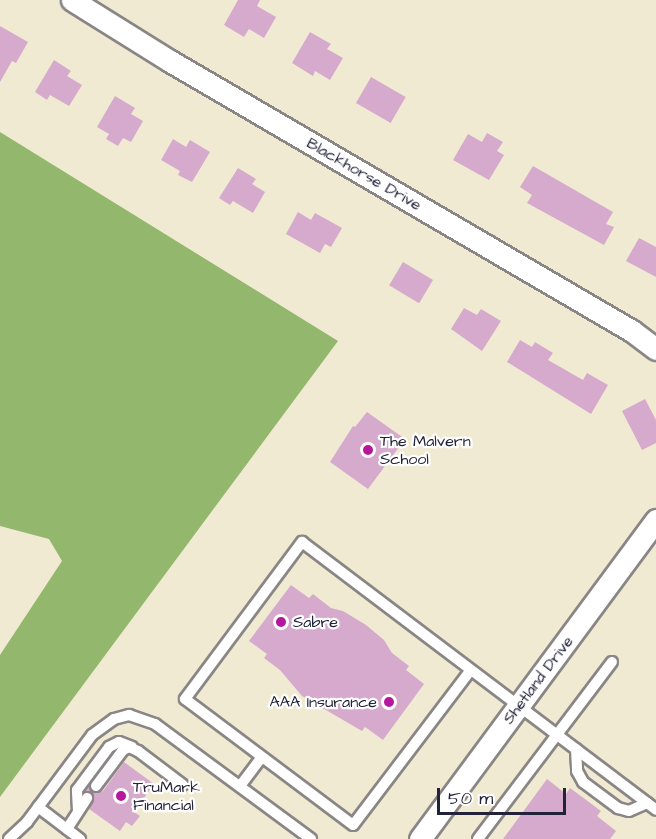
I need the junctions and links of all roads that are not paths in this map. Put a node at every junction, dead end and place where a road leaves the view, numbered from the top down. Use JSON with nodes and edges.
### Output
{"nodes":[{"id":1,"x":72,"y":0,"type":"edge"},
{"id":2,"x":656,"y":349,"type":"edge"},
{"id":3,"x":654,"y":526,"type":"edge"},
{"id":4,"x":612,"y":662,"type":"dead end"},
{"id":5,"x":470,"y":671,"type":"junction"},
{"id":6,"x":518,"y":706,"type":"junction"},
{"id":7,"x":556,"y":735,"type":"junction"},
{"id":8,"x":133,"y":747,"type":"junction"},
{"id":9,"x":576,"y":749,"type":"junction"},
{"id":10,"x":262,"y":757,"type":"junction"},
{"id":11,"x":183,"y":785,"type":"dead end"},
{"id":12,"x":96,"y":786,"type":"dead end"},
{"id":13,"x":240,"y":786,"type":"junction"},
{"id":14,"x":87,"y":798,"type":"dead end"},
{"id":15,"x":651,"y":806,"type":"edge"},
{"id":16,"x":38,"y":807,"type":"junction"},
{"id":17,"x":78,"y":811,"type":"junction"},
{"id":18,"x":27,"y":822,"type":"junction"},
{"id":19,"x":67,"y":829,"type":"junction"},
{"id":20,"x":9,"y":839,"type":"edge"},
{"id":21,"x":20,"y":839,"type":"edge"},
{"id":22,"x":80,"y":839,"type":"edge"},
{"id":23,"x":311,"y":839,"type":"edge"},
{"id":24,"x":420,"y":839,"type":"edge"},
{"id":25,"x":478,"y":839,"type":"edge"}],
"edges":[{"from":1,"to":2,"type":"street","name":"Blackhorse Drive"},
{"from":3,"to":6,"type":"street","name":"Shetland Drive"},
{"from":4,"to":7,"type":"lane"},
{"from":5,"to":6,"type":"lane"},
{"from":5,"to":10,"type":"lane"},
{"from":5,"to":10,"type":"lane"},
{"from":6,"to":7,"type":"lane"},
{"from":6,"to":24,"type":"street","name":"Shetland Drive"},
{"from":7,"to":9,"type":"lane"},
{"from":7,"to":25,"type":"lane"},
{"from":8,"to":11,"type":"lane"},
{"from":8,"to":12,"type":"lane"},
{"from":8,"to":17,"type":"lane"},
{"from":9,"to":15,"type":"lane"},
{"from":9,"to":15,"type":"lane"},
{"from":10,"to":13,"type":"lane"},
{"from":13,"to":16,"type":"lane"},
{"from":13,"to":23,"type":"lane"},
{"from":14,"to":17,"type":"lane"},
{"from":16,"to":18,"type":"lane"},
{"from":16,"to":19,"type":"lane"},
{"from":17,"to":19,"type":"lane"},
{"from":18,"to":20,"type":"lane"},
{"from":18,"to":21,"type":"lane"},
{"from":19,"to":22,"type":"lane"}]}
